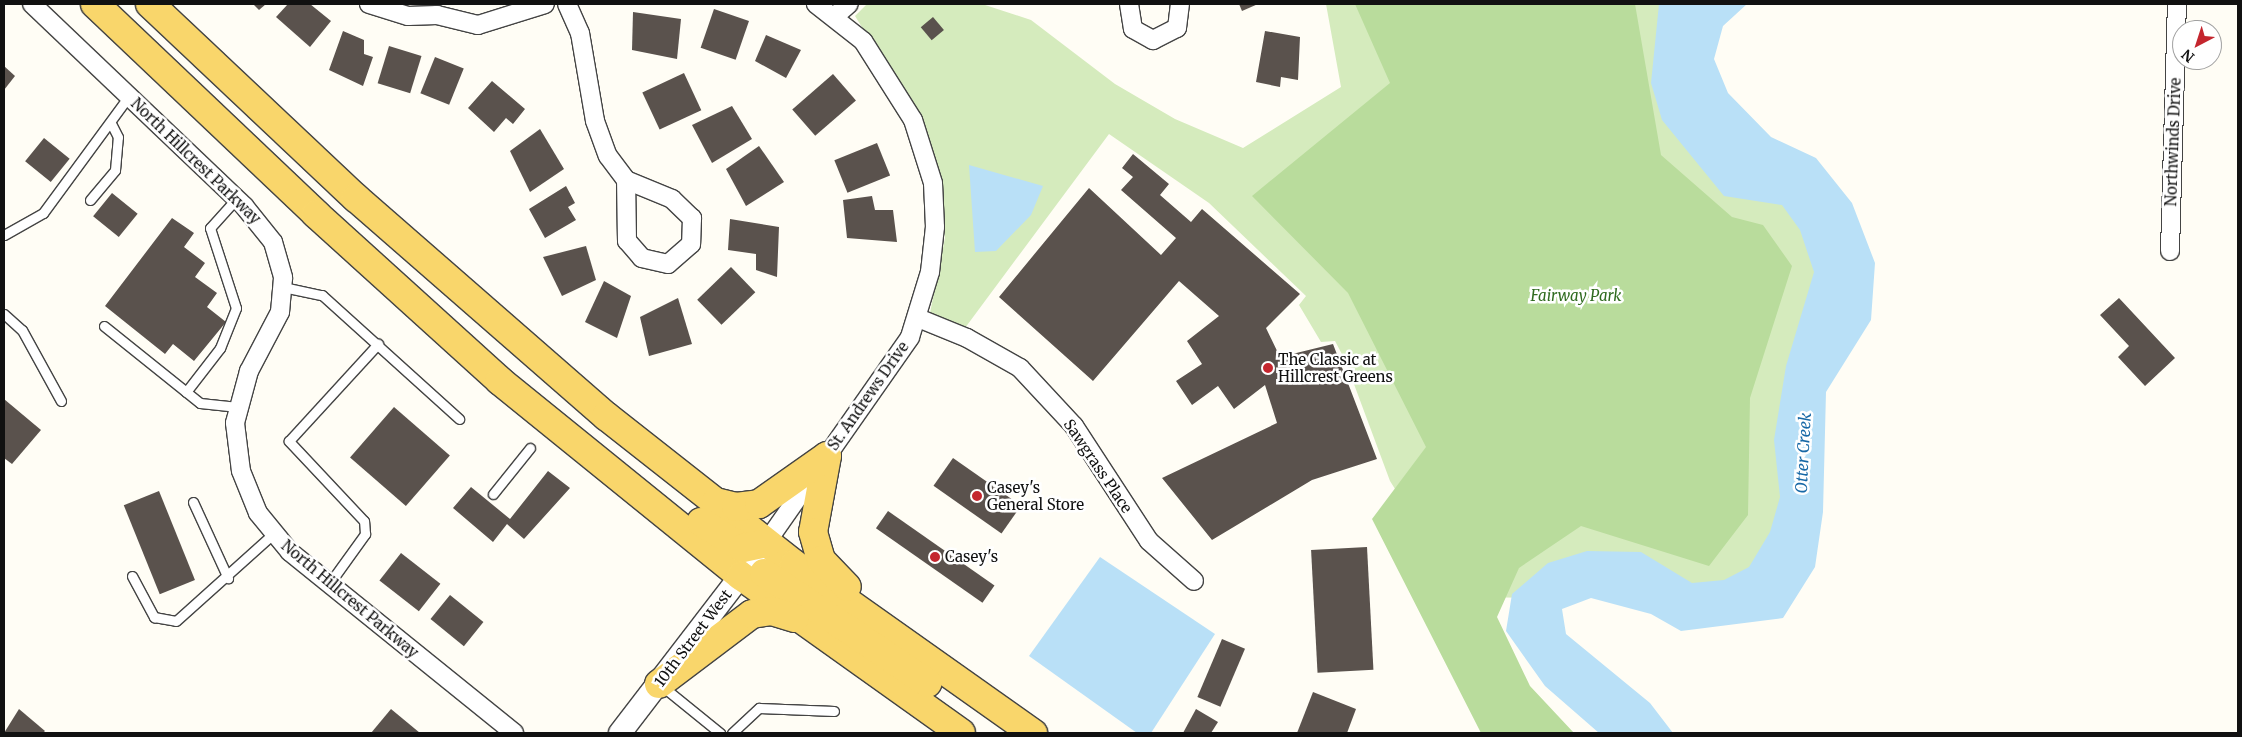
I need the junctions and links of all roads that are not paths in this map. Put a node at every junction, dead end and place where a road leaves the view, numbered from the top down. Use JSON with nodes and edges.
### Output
{"nodes":[{"id":1,"x":32,"y":4,"type":"edge"},
{"id":2,"x":95,"y":4,"type":"edge"},
{"id":3,"x":150,"y":4,"type":"edge"},
{"id":4,"x":369,"y":4,"type":"edge"},
{"id":5,"x":454,"y":4,"type":"edge"},
{"id":6,"x":545,"y":4,"type":"edge"},
{"id":7,"x":567,"y":4,"type":"edge"},
{"id":8,"x":816,"y":4,"type":"edge"},
{"id":9,"x":849,"y":4,"type":"edge"},
{"id":10,"x":1129,"y":4,"type":"edge"},
{"id":11,"x":1180,"y":4,"type":"edge"},
{"id":12,"x":2177,"y":4,"type":"edge"},
{"id":13,"x":437,"y":15,"type":"junction"},
{"id":14,"x":835,"y":16,"type":"junction"},
{"id":15,"x":129,"y":96,"type":"junction"},
{"id":16,"x":111,"y":123,"type":"junction"},
{"id":17,"x":626,"y":180,"type":"junction"},
{"id":18,"x":236,"y":199,"type":"junction"},
{"id":19,"x":90,"y":200,"type":"dead end"},
{"id":20,"x":4,"y":235,"type":"edge"},
{"id":21,"x":2170,"y":251,"type":"dead end"},
{"id":22,"x":284,"y":287,"type":"junction"},
{"id":23,"x":4,"y":314,"type":"edge"},
{"id":24,"x":918,"y":318,"type":"junction"},
{"id":25,"x":104,"y":326,"type":"dead end"},
{"id":26,"x":378,"y":344,"type":"junction"},
{"id":27,"x":500,"y":380,"type":"junction"},
{"id":28,"x":186,"y":392,"type":"junction"},
{"id":29,"x":61,"y":401,"type":"dead end"},
{"id":30,"x":238,"y":407,"type":"junction"},
{"id":31,"x":459,"y":419,"type":"dead end"},
{"id":32,"x":530,"y":448,"type":"dead end"},
{"id":33,"x":827,"y":456,"type":"junction"},
{"id":34,"x":493,"y":494,"type":"dead end"},
{"id":35,"x":712,"y":501,"type":"junction"},
{"id":36,"x":193,"y":502,"type":"dead end"},
{"id":37,"x":273,"y":534,"type":"junction"},
{"id":38,"x":766,"y":543,"type":"junction"},
{"id":39,"x":132,"y":576,"type":"dead end"},
{"id":40,"x":741,"y":576,"type":"junction"},
{"id":41,"x":228,"y":578,"type":"junction"},
{"id":42,"x":1194,"y":581,"type":"dead end"},
{"id":43,"x":329,"y":584,"type":"junction"},
{"id":44,"x":802,"y":621,"type":"junction"},
{"id":45,"x":659,"y":684,"type":"junction"},
{"id":46,"x":834,"y":711,"type":"dead end"},
{"id":47,"x":514,"y":733,"type":"edge"},
{"id":48,"x":620,"y":733,"type":"edge"},
{"id":49,"x":720,"y":733,"type":"edge"},
{"id":50,"x":732,"y":733,"type":"edge"},
{"id":51,"x":961,"y":733,"type":"edge"},
{"id":52,"x":1007,"y":733,"type":"edge"},
{"id":53,"x":1033,"y":733,"type":"edge"},
{"id":54,"x":1051,"y":733,"type":"edge"}],
"edges":[{"from":1,"to":15,"type":"street","name":"North Hillcrest Parkway"},
{"from":2,"to":27,"type":"main road"},
{"from":3,"to":35,"type":"main road"},
{"from":4,"to":13,"type":"street"},
{"from":5,"to":13,"type":"street"},
{"from":6,"to":13,"type":"street"},
{"from":7,"to":17,"type":"street"},
{"from":8,"to":14,"type":"street","name":"St. Andrews Drive"},
{"from":9,"to":14,"type":"street"},
{"from":10,"to":11,"type":"street"},
{"from":12,"to":21,"type":"street","name":"Northwinds Drive"},
{"from":14,"to":24,"type":"street","name":"St. Andrews Drive"},
{"from":15,"to":16,"type":"lane"},
{"from":15,"to":18,"type":"street","name":"North Hillcrest Parkway"},
{"from":16,"to":19,"type":"lane"},
{"from":16,"to":20,"type":"lane"},
{"from":17,"to":17,"type":"street"},
{"from":18,"to":22,"type":"street","name":"North Hillcrest Parkway"},
{"from":18,"to":28,"type":"lane"},
{"from":22,"to":26,"type":"lane"},
{"from":22,"to":30,"type":"street","name":"North Hillcrest Parkway"},
{"from":23,"to":29,"type":"lane"},
{"from":24,"to":33,"type":"street","name":"St. Andrews Drive"},
{"from":24,"to":42,"type":"street","name":"Sawgrass Place"},
{"from":25,"to":28,"type":"lane"},
{"from":26,"to":31,"type":"lane"},
{"from":26,"to":43,"type":"lane"},
{"from":27,"to":38,"type":"main road"},
{"from":27,"to":40,"type":"main road"},
{"from":28,"to":30,"type":"lane"},
{"from":30,"to":37,"type":"street","name":"North Hillcrest Parkway"},
{"from":32,"to":34,"type":"lane"},
{"from":33,"to":35,"type":"main road"},
{"from":33,"to":38,"type":"street","name":"St. Andrews Drive"},
{"from":33,"to":54,"type":"main road"},
{"from":35,"to":38,"type":"main road"},
{"from":36,"to":41,"type":"lane"},
{"from":37,"to":41,"type":"lane"},
{"from":37,"to":43,"type":"street","name":"North Hillcrest Parkway"},
{"from":38,"to":40,"type":"street","name":"10th Street West"},
{"from":38,"to":53,"type":"main road"},
{"from":39,"to":41,"type":"lane"},
{"from":40,"to":44,"type":"main road"},
{"from":40,"to":45,"type":"street","name":"10th Street West"},
{"from":40,"to":52,"type":"main road"},
{"from":43,"to":47,"type":"street","name":"North Hillcrest Parkway"},
{"from":44,"to":45,"type":"main road"},
{"from":44,"to":51,"type":"main road"},
{"from":45,"to":48,"type":"street","name":"10th Street West"},
{"from":45,"to":49,"type":"lane"},
{"from":46,"to":50,"type":"lane"}]}
